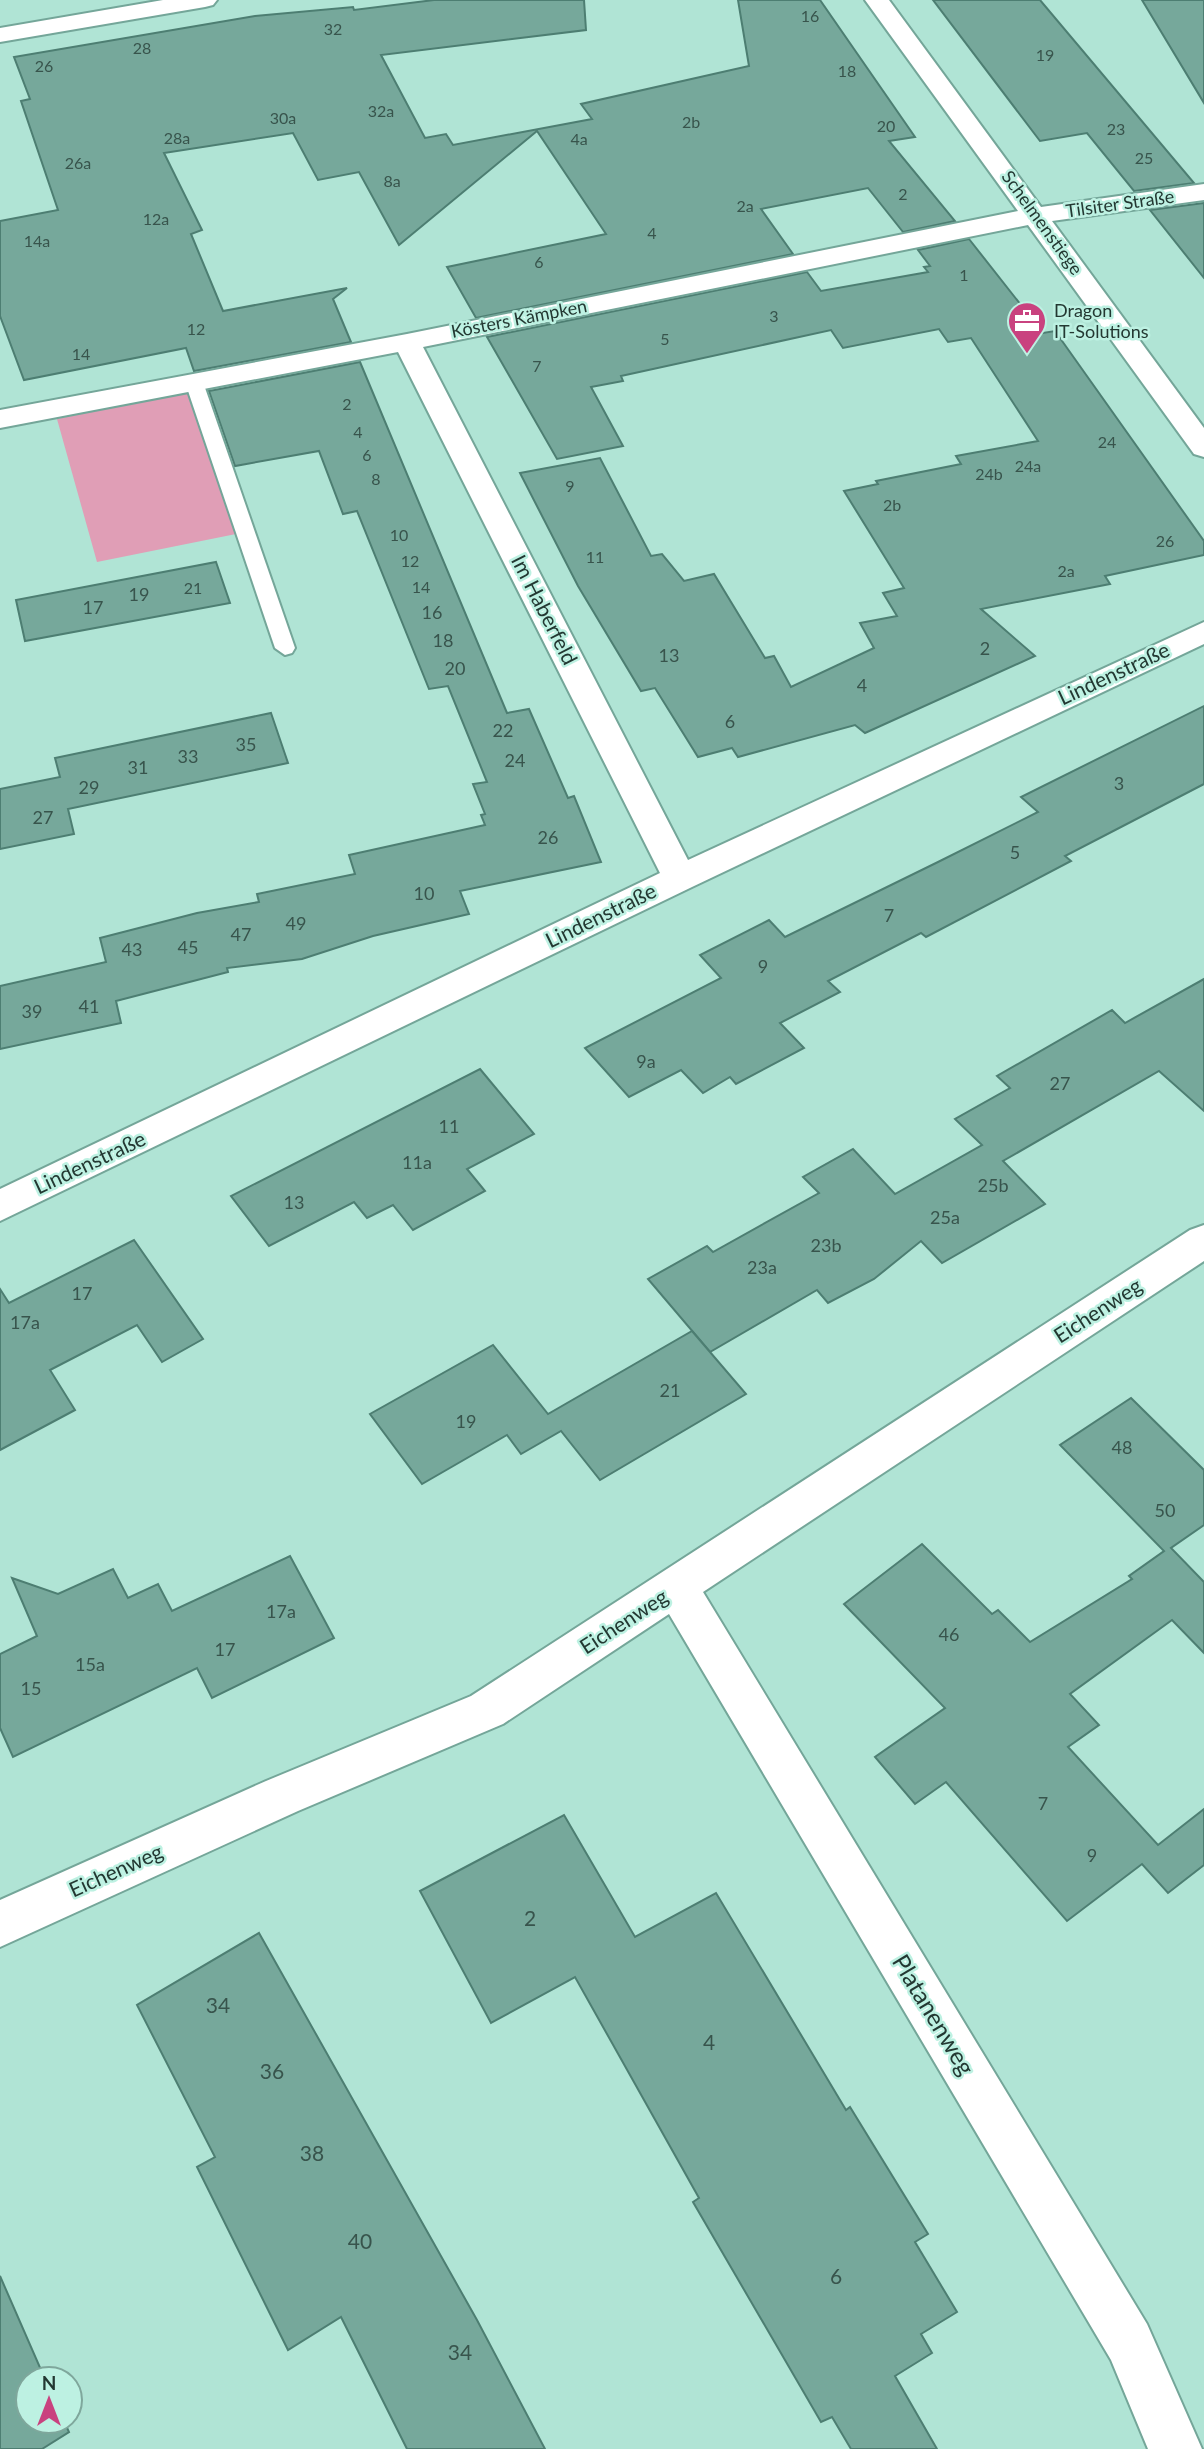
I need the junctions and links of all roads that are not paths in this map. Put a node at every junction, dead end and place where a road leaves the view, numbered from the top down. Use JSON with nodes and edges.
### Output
{"nodes":[{"id":1,"x":199,"y":0,"type":"edge"},
{"id":2,"x":877,"y":0,"type":"edge"},
{"id":3,"x":0,"y":35,"type":"edge"},
{"id":4,"x":1204,"y":192,"type":"edge"},
{"id":5,"x":1037,"y":215,"type":"junction"},
{"id":6,"x":407,"y":342,"type":"junction"},
{"id":7,"x":194,"y":382,"type":"junction"},
{"id":8,"x":0,"y":419,"type":"edge"},
{"id":9,"x":1204,"y":448,"type":"edge"},
{"id":10,"x":1204,"y":632,"type":"edge"},
{"id":11,"x":285,"y":648,"type":"dead end"},
{"id":12,"x":680,"y":878,"type":"junction"},
{"id":13,"x":0,"y":1206,"type":"edge"},
{"id":14,"x":1204,"y":1241,"type":"edge"},
{"id":15,"x":677,"y":1588,"type":"junction"},
{"id":16,"x":0,"y":1924,"type":"edge"},
{"id":17,"x":1175,"y":2449,"type":"edge"}],
"edges":[{"from":1,"to":3,"type":"street"},
{"from":2,"to":5,"type":"street","name":"Schelmenstiege"},
{"from":4,"to":5,"type":"street","name":"Tilsiter Straße"},
{"from":5,"to":6,"type":"street","name":"Kösters Kämpken"},
{"from":5,"to":9,"type":"street","name":"Schelmenstiege"},
{"from":6,"to":7,"type":"street","name":"Kösters Kämpken"},
{"from":6,"to":12,"type":"street","name":"Im Haberfeld"},
{"from":7,"to":8,"type":"street","name":"Kösters Kämpken"},
{"from":7,"to":11,"type":"lane"},
{"from":10,"to":12,"type":"street","name":"Lindenstraße"},
{"from":12,"to":13,"type":"street","name":"Lindenstraße"},
{"from":14,"to":15,"type":"street","name":"Eichenweg"},
{"from":15,"to":16,"type":"street","name":"Eichenweg"},
{"from":15,"to":17,"type":"street","name":"Platanenweg"}]}
